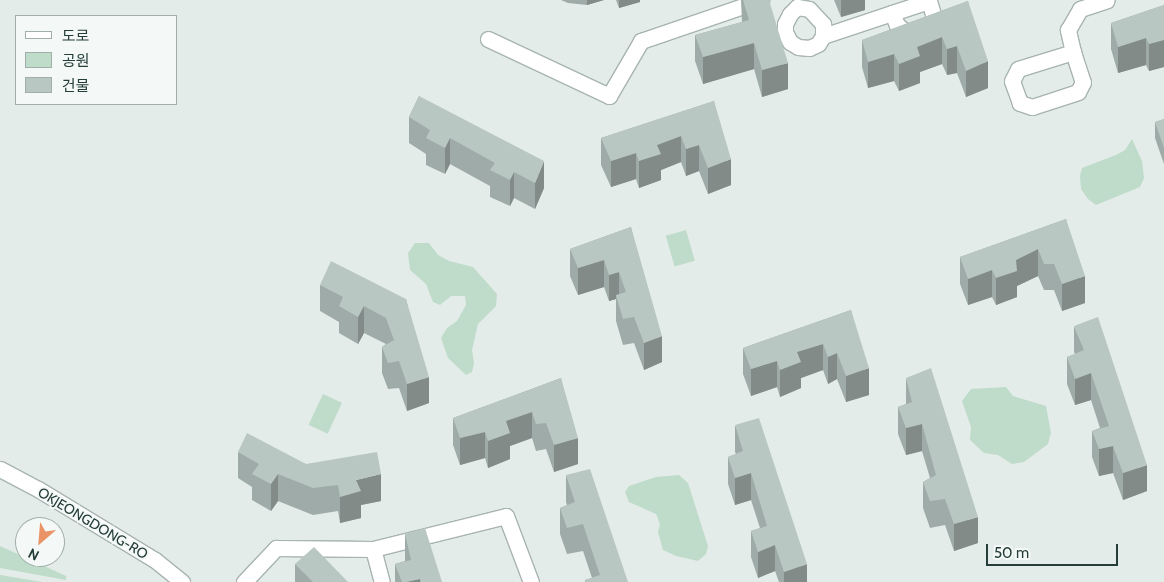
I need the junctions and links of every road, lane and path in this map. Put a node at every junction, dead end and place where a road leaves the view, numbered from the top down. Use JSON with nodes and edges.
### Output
{"nodes":[{"id":1,"x":761,"y":0,"type":"edge"},
{"id":2,"x":1107,"y":0,"type":"edge"},
{"id":3,"x":796,"y":3,"type":"edge"},
{"id":4,"x":892,"y":13,"type":"dead end"},
{"id":5,"x":823,"y":36,"type":"junction"},
{"id":6,"x":488,"y":38,"type":"dead end"},
{"id":7,"x":1073,"y":52,"type":"junction"},
{"id":8,"x":0,"y":469,"type":"edge"},
{"id":9,"x":373,"y":549,"type":"junction"},
{"id":10,"x":182,"y":582,"type":"edge"},
{"id":11,"x":244,"y":582,"type":"edge"},
{"id":12,"x":382,"y":582,"type":"edge"},
{"id":13,"x":531,"y":582,"type":"edge"}],
"edges":[{"from":1,"to":6,"type":"street"},
{"from":2,"to":7,"type":"street"},
{"from":3,"to":5,"type":"street"},
{"from":3,"to":5,"type":"street"},
{"from":4,"to":5,"type":"street"},
{"from":7,"to":7,"type":"street"},
{"from":8,"to":10,"type":"street","name":"OKJEONGDONG-RO"},
{"from":9,"to":11,"type":"street"},
{"from":9,"to":12,"type":"street"},
{"from":9,"to":13,"type":"street"}]}
